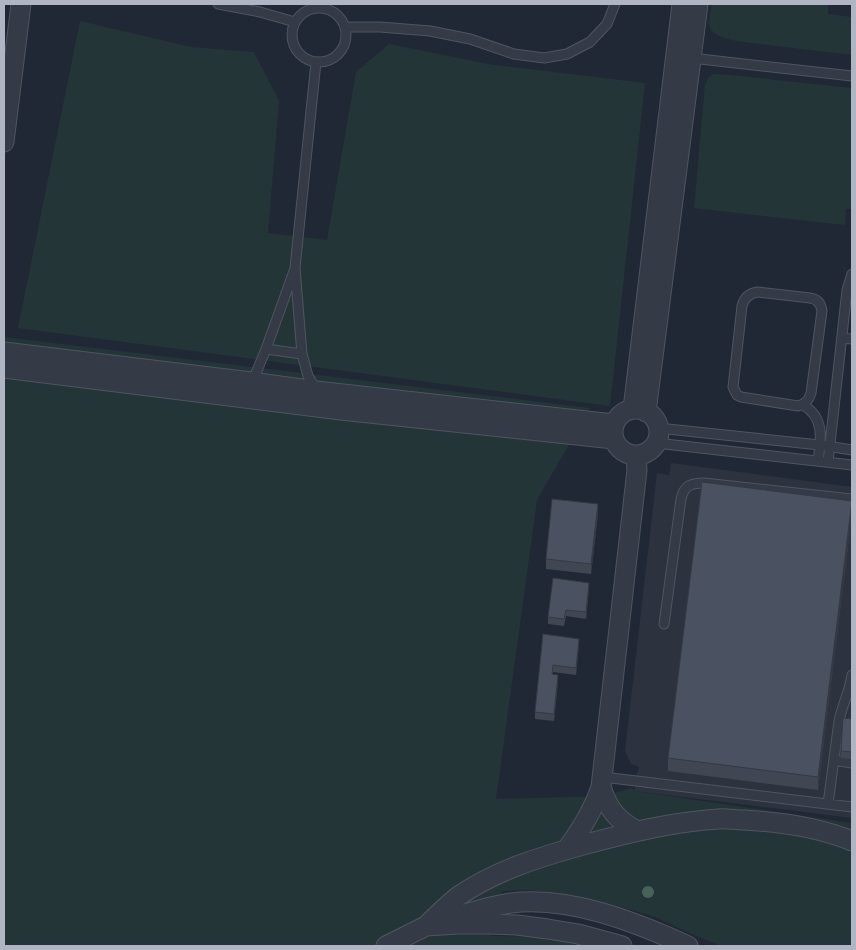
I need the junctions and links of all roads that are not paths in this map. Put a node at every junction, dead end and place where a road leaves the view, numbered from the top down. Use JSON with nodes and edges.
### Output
{"nodes":[{"id":1,"x":21,"y":4,"type":"edge"},
{"id":2,"x":218,"y":4,"type":"edge"},
{"id":3,"x":615,"y":4,"type":"edge"},
{"id":4,"x":682,"y":4,"type":"edge"},
{"id":5,"x":698,"y":4,"type":"edge"},
{"id":6,"x":295,"y":22,"type":"junction"},
{"id":7,"x":346,"y":27,"type":"junction"},
{"id":8,"x":683,"y":57,"type":"junction"},
{"id":9,"x":316,"y":62,"type":"junction"},
{"id":10,"x":852,"y":76,"type":"edge"},
{"id":11,"x":4,"y":142,"type":"edge"},
{"id":12,"x":295,"y":268,"type":"junction"},
{"id":13,"x":852,"y":274,"type":"edge"},
{"id":14,"x":842,"y":338,"type":"junction"},
{"id":15,"x":852,"y":339,"type":"edge"},
{"id":16,"x":266,"y":349,"type":"junction"},
{"id":17,"x":4,"y":352,"type":"edge"},
{"id":18,"x":302,"y":354,"type":"junction"},
{"id":19,"x":4,"y":368,"type":"edge"},
{"id":20,"x":251,"y":382,"type":"junction"},
{"id":21,"x":316,"y":391,"type":"junction"},
{"id":22,"x":803,"y":405,"type":"junction"},
{"id":23,"x":640,"y":411,"type":"junction"},
{"id":24,"x":614,"y":432,"type":"junction"},
{"id":25,"x":657,"y":436,"type":"junction"},
{"id":26,"x":820,"y":445,"type":"junction"},
{"id":27,"x":830,"y":446,"type":"junction"},
{"id":28,"x":852,"y":450,"type":"edge"},
{"id":29,"x":636,"y":455,"type":"junction"},
{"id":30,"x":818,"y":461,"type":"junction"},
{"id":31,"x":828,"y":462,"type":"junction"},
{"id":32,"x":852,"y":465,"type":"edge"},
{"id":33,"x":852,"y":499,"type":"edge"},
{"id":34,"x":664,"y":624,"type":"dead end"},
{"id":35,"x":852,"y":675,"type":"edge"},
{"id":36,"x":834,"y":760,"type":"junction"},
{"id":37,"x":852,"y":763,"type":"edge"},
{"id":38,"x":602,"y":782,"type":"junction"},
{"id":39,"x":828,"y":804,"type":"junction"},
{"id":40,"x":852,"y":807,"type":"edge"},
{"id":41,"x":637,"y":831,"type":"junction"},
{"id":42,"x":852,"y":841,"type":"edge"},
{"id":43,"x":566,"y":850,"type":"junction"},
{"id":44,"x":426,"y":926,"type":"junction"},
{"id":45,"x":386,"y":946,"type":"edge"},
{"id":46,"x":622,"y":946,"type":"edge"},
{"id":47,"x":688,"y":946,"type":"edge"}],
"edges":[{"from":1,"to":11,"type":"street"},
{"from":2,"to":6,"type":"lane"},
{"from":3,"to":7,"type":"lane"},
{"from":4,"to":8,"type":"street"},
{"from":5,"to":8,"type":"street"},
{"from":6,"to":7,"type":"lane"},
{"from":6,"to":9,"type":"lane"},
{"from":7,"to":9,"type":"lane"},
{"from":8,"to":10,"type":"lane"},
{"from":8,"to":23,"type":"street"},
{"from":9,"to":12,"type":"lane"},
{"from":12,"to":16,"type":"lane"},
{"from":12,"to":18,"type":"lane"},
{"from":13,"to":14,"type":"lane"},
{"from":14,"to":15,"type":"lane"},
{"from":14,"to":27,"type":"lane"},
{"from":16,"to":18,"type":"lane"},
{"from":16,"to":20,"type":"lane"},
{"from":17,"to":20,"type":"street"},
{"from":18,"to":21,"type":"lane"},
{"from":19,"to":24,"type":"street"},
{"from":20,"to":21,"type":"street"},
{"from":21,"to":24,"type":"street"},
{"from":22,"to":22,"type":"lane"},
{"from":22,"to":26,"type":"lane"},
{"from":23,"to":24,"type":"street"},
{"from":23,"to":25,"type":"street"},
{"from":24,"to":29,"type":"street"},
{"from":25,"to":26,"type":"lane"},
{"from":25,"to":29,"type":"street"},
{"from":25,"to":30,"type":"lane"},
{"from":26,"to":27,"type":"lane"},
{"from":26,"to":30,"type":"lane"},
{"from":27,"to":28,"type":"lane"},
{"from":27,"to":31,"type":"lane"},
{"from":29,"to":38,"type":"street"},
{"from":30,"to":31,"type":"lane"},
{"from":31,"to":32,"type":"lane"},
{"from":33,"to":34,"type":"lane"},
{"from":35,"to":36,"type":"lane"},
{"from":36,"to":37,"type":"lane"},
{"from":36,"to":39,"type":"lane"},
{"from":38,"to":39,"type":"lane"},
{"from":38,"to":41,"type":"street"},
{"from":38,"to":43,"type":"street"},
{"from":39,"to":40,"type":"lane"},
{"from":41,"to":42,"type":"street"},
{"from":41,"to":43,"type":"street"},
{"from":43,"to":44,"type":"street"},
{"from":44,"to":45,"type":"street"},
{"from":44,"to":46,"type":"street"},
{"from":44,"to":47,"type":"street"}]}
